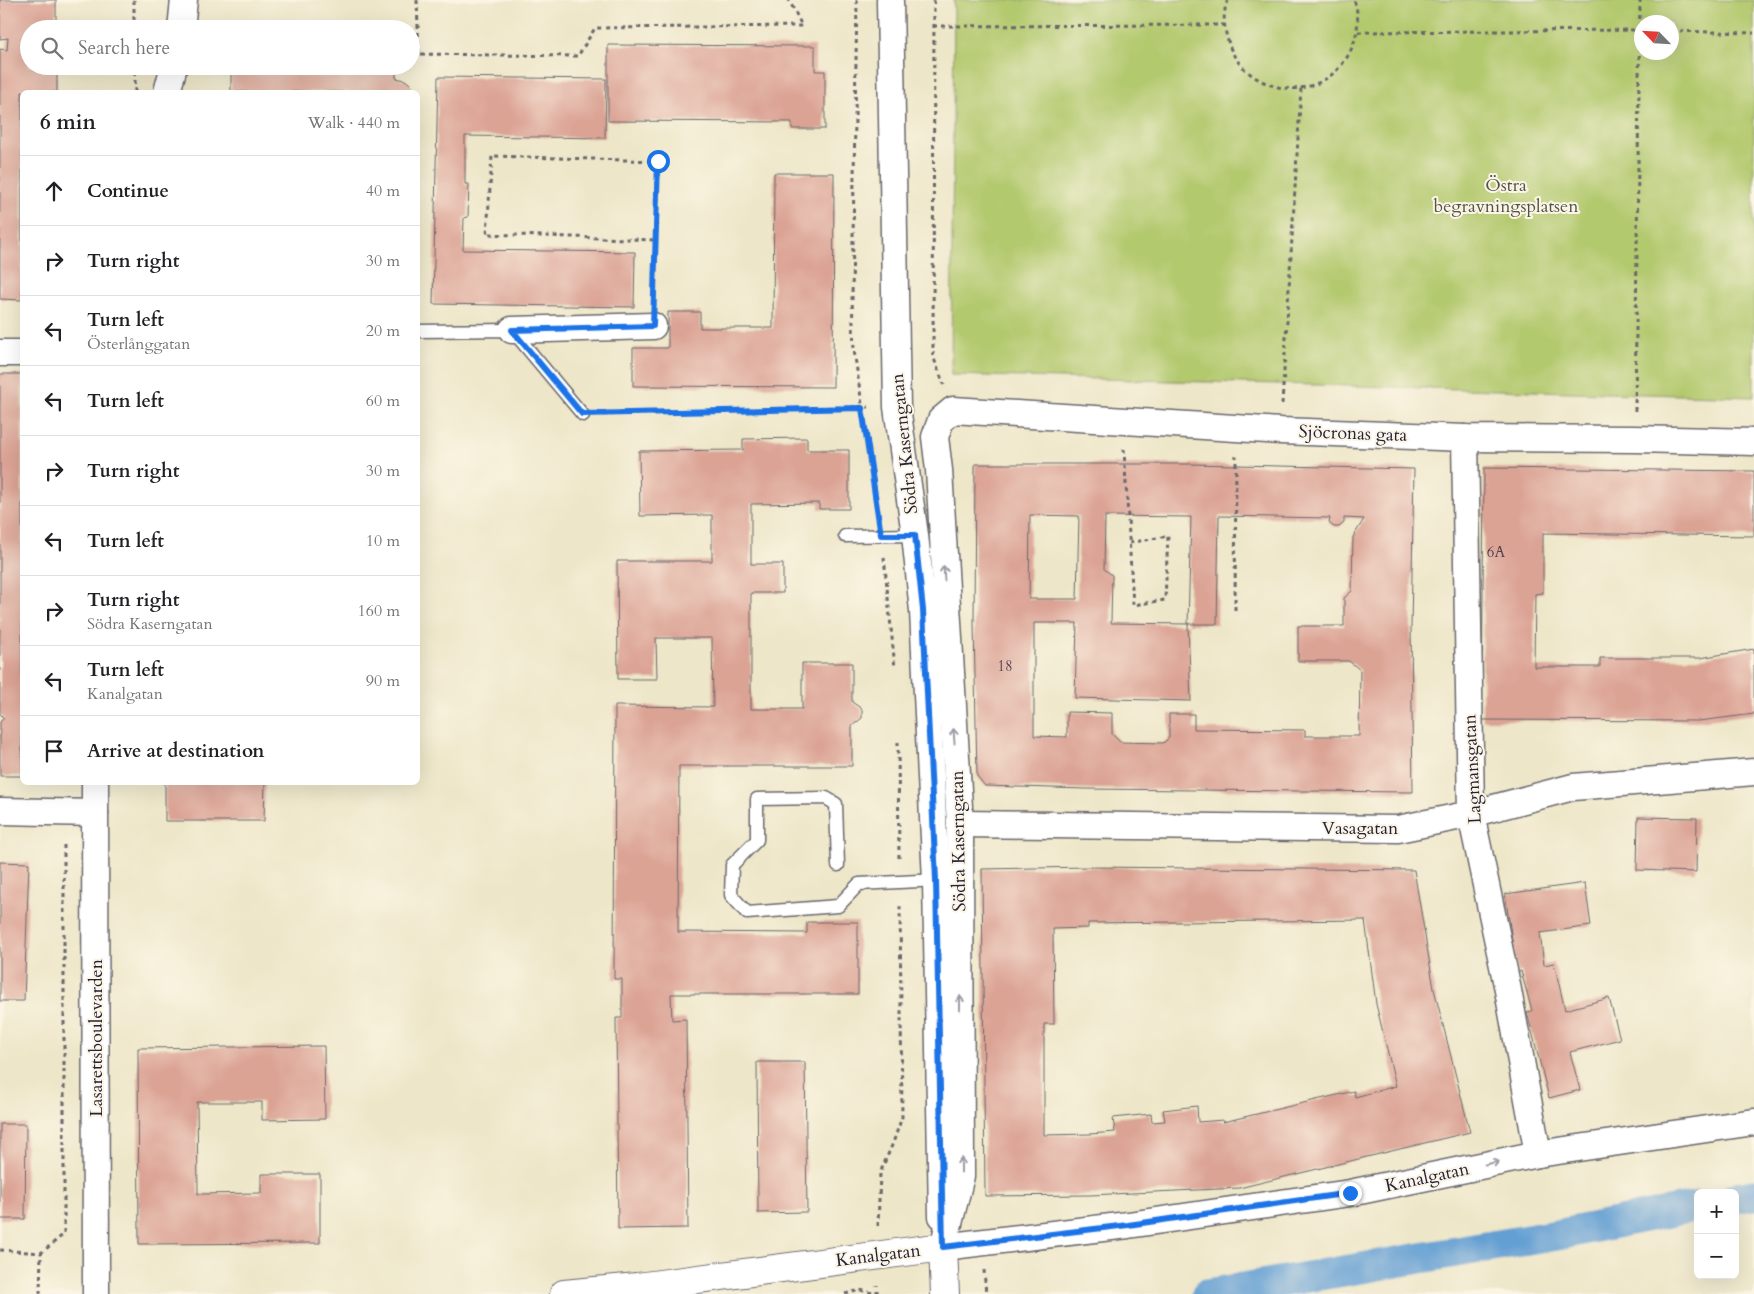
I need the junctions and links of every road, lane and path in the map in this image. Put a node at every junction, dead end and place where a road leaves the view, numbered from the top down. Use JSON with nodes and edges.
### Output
{"nodes":[{"id":1,"x":134,"y":0,"type":"edge"},
{"id":2,"x":184,"y":0,"type":"edge"},
{"id":3,"x":418,"y":0,"type":"edge"},
{"id":4,"x":790,"y":0,"type":"edge"},
{"id":5,"x":857,"y":0,"type":"edge"},
{"id":6,"x":890,"y":0,"type":"edge"},
{"id":7,"x":934,"y":0,"type":"edge"},
{"id":8,"x":1228,"y":0,"type":"edge"},
{"id":9,"x":1354,"y":0,"type":"edge"},
{"id":10,"x":1640,"y":0,"type":"edge"},
{"id":11,"x":1640,"y":15,"type":"edge"},
{"id":12,"x":134,"y":20,"type":"edge"},
{"id":13,"x":182,"y":20,"type":"edge"},
{"id":14,"x":418,"y":20,"type":"edge"},
{"id":15,"x":1224,"y":25,"type":"junction"},
{"id":16,"x":933,"y":26,"type":"junction"},
{"id":17,"x":1634,"y":30,"type":"edge"},
{"id":18,"x":1679,"y":31,"type":"edge"},
{"id":19,"x":1358,"y":32,"type":"junction"},
{"id":20,"x":1754,"y":33,"type":"edge"},
{"id":21,"x":420,"y":54,"type":"edge"},
{"id":22,"x":1640,"y":60,"type":"edge"},
{"id":23,"x":135,"y":75,"type":"edge"},
{"id":24,"x":172,"y":75,"type":"edge"},
{"id":25,"x":1301,"y":88,"type":"junction"},
{"id":26,"x":135,"y":90,"type":"edge"},
{"id":27,"x":168,"y":90,"type":"edge"},
{"id":28,"x":656,"y":240,"type":"junction"},
{"id":29,"x":653,"y":326,"type":"joint"},
{"id":30,"x":512,"y":330,"type":"junction"},
{"id":31,"x":420,"y":331,"type":"edge"},
{"id":32,"x":0,"y":352,"type":"edge"},
{"id":33,"x":20,"y":353,"type":"edge"},
{"id":34,"x":896,"y":407,"type":"junction"},
{"id":35,"x":862,"y":408,"type":"junction"},
{"id":36,"x":953,"y":410,"type":"junction"},
{"id":37,"x":582,"y":414,"type":"joint"},
{"id":38,"x":1123,"y":421,"type":"junction"},
{"id":39,"x":1236,"y":428,"type":"junction"},
{"id":40,"x":1280,"y":431,"type":"junction"},
{"id":41,"x":1465,"y":438,"type":"junction"},
{"id":42,"x":1635,"y":439,"type":"junction"},
{"id":43,"x":1754,"y":442,"type":"edge"},
{"id":44,"x":881,"y":535,"type":"junction"},
{"id":45,"x":915,"y":535,"type":"junction"},
{"id":46,"x":942,"y":535,"type":"junction"},
{"id":47,"x":845,"y":536,"type":"dead end"},
{"id":48,"x":1129,"y":542,"type":"junction"},
{"id":49,"x":1235,"y":610,"type":"dead end"},
{"id":50,"x":895,"y":672,"type":"dead end"},
{"id":51,"x":898,"y":738,"type":"dead end"},
{"id":52,"x":1754,"y":772,"type":"edge"},
{"id":53,"x":95,"y":785,"type":"edge"},
{"id":54,"x":0,"y":811,"type":"edge"},
{"id":55,"x":64,"y":812,"type":"junction"},
{"id":56,"x":95,"y":813,"type":"junction"},
{"id":57,"x":1470,"y":814,"type":"junction"},
{"id":58,"x":960,"y":824,"type":"junction"},
{"id":59,"x":838,"y":865,"type":"dead end"},
{"id":60,"x":948,"y":880,"type":"junction"},
{"id":61,"x":899,"y":883,"type":"junction"},
{"id":62,"x":1754,"y":1122,"type":"edge"},
{"id":63,"x":1538,"y":1154,"type":"junction"},
{"id":64,"x":943,"y":1247,"type":"junction"},
{"id":65,"x":0,"y":1250,"type":"edge"},
{"id":66,"x":40,"y":1253,"type":"junction"},
{"id":67,"x":877,"y":1255,"type":"junction"},
{"id":68,"x":40,"y":1294,"type":"edge"},
{"id":69,"x":96,"y":1294,"type":"edge"},
{"id":70,"x":564,"y":1294,"type":"edge"},
{"id":71,"x":845,"y":1294,"type":"edge"},
{"id":72,"x":877,"y":1294,"type":"edge"},
{"id":73,"x":945,"y":1294,"type":"edge"}],
"edges":[{"from":1,"to":12,"type":"path"},
{"from":2,"to":13,"type":"street"},
{"from":3,"to":14,"type":"path"},
{"from":4,"to":21,"type":"path"},
{"from":5,"to":35,"type":"path"},
{"from":6,"to":34,"type":"street","name":"Södra Kaserngatan"},
{"from":7,"to":16,"type":"path"},
{"from":8,"to":15,"type":"path"},
{"from":9,"to":19,"type":"path"},
{"from":10,"to":11,"type":"path"},
{"from":15,"to":16,"type":"path"},
{"from":15,"to":25,"type":"path"},
{"from":16,"to":36,"type":"path"},
{"from":17,"to":19,"type":"path"},
{"from":18,"to":20,"type":"path"},
{"from":19,"to":25,"type":"path"},
{"from":22,"to":42,"type":"path"},
{"from":23,"to":26,"type":"path"},
{"from":24,"to":27,"type":"street"},
{"from":25,"to":40,"type":"path"},
{"from":28,"to":28,"type":"path"},
{"from":28,"to":29,"type":"path"},
{"from":29,"to":30,"type":"street"},
{"from":30,"to":31,"type":"lane"},
{"from":30,"to":37,"type":"lane"},
{"from":32,"to":33,"type":"street"},
{"from":34,"to":35,"type":"path"},
{"from":34,"to":45,"type":"street","name":"Södra Kaserngatan"},
{"from":35,"to":37,"type":"path"},
{"from":35,"to":44,"type":"path"},
{"from":36,"to":38,"type":"street","name":"Sjöcronas gata"},
{"from":36,"to":46,"type":"street","name":"Södra Kaserngatan"},
{"from":38,"to":39,"type":"street","name":"Sjöcronas gata"},
{"from":38,"to":48,"type":"path"},
{"from":39,"to":40,"type":"street","name":"Sjöcronas gata"},
{"from":39,"to":49,"type":"path"},
{"from":40,"to":41,"type":"street","name":"Sjöcronas gata"},
{"from":41,"to":42,"type":"street","name":"Sjöcronas gata"},
{"from":41,"to":57,"type":"street","name":"Lagmansgatan"},
{"from":42,"to":43,"type":"street","name":"Sjöcronas gata"},
{"from":44,"to":45,"type":"lane"},
{"from":44,"to":47,"type":"lane"},
{"from":44,"to":50,"type":"path"},
{"from":45,"to":46,"type":"lane"},
{"from":45,"to":60,"type":"street","name":"Södra Kaserngatan"},
{"from":58,"to":46,"type":"street","name":"Södra Kaserngatan","one_way":true},
{"from":48,"to":48,"type":"path"},
{"from":51,"to":61,"type":"path"},
{"from":52,"to":57,"type":"street","name":"Vasagatan"},
{"from":53,"to":56,"type":"street","name":"Lasarettsboulevarden"},
{"from":54,"to":55,"type":"street"},
{"from":55,"to":56,"type":"street"},
{"from":55,"to":66,"type":"path"},
{"from":56,"to":69,"type":"street","name":"Lasarettsboulevarden"},
{"from":57,"to":58,"type":"street","name":"Vasagatan"},
{"from":57,"to":63,"type":"street","name":"Lagmansgatan"},
{"from":58,"to":60,"type":"street","name":"Södra Kaserngatan"},
{"from":59,"to":61,"type":"lane"},
{"from":60,"to":61,"type":"lane"},
{"from":60,"to":64,"type":"street","name":"Södra Kaserngatan"},
{"from":61,"to":67,"type":"path"},
{"from":62,"to":63,"type":"street","name":"Kanalgatan"},
{"from":64,"to":63,"type":"street","name":"Kanalgatan","one_way":true},
{"from":64,"to":67,"type":"street","name":"Kanalgatan"},
{"from":64,"to":73,"type":"street","name":"Södra Kaserngatan"},
{"from":65,"to":66,"type":"path"},
{"from":66,"to":68,"type":"path"},
{"from":67,"to":70,"type":"street","name":"Kanalgatan"},
{"from":67,"to":72,"type":"path"},
{"from":71,"to":72,"type":"path"}]}
